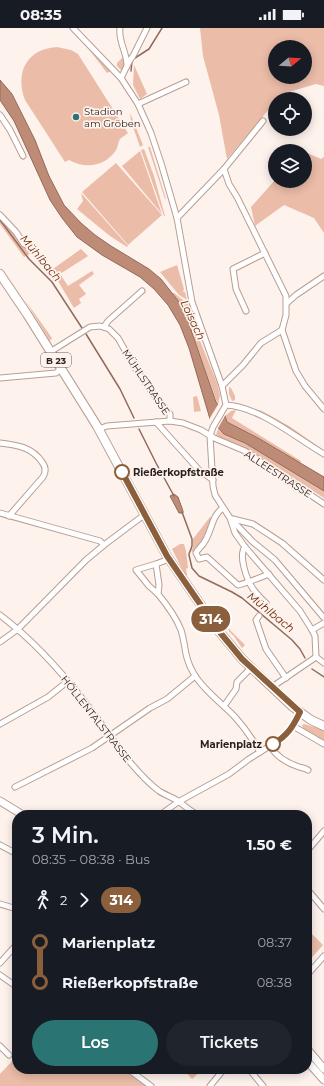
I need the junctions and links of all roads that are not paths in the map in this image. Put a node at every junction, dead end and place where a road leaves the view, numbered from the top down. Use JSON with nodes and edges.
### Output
{"nodes":[{"id":1,"x":73,"y":28,"type":"edge"},
{"id":2,"x":120,"y":28,"type":"edge"},
{"id":3,"x":147,"y":28,"type":"edge"},
{"id":4,"x":127,"y":68,"type":"junction"},
{"id":5,"x":121,"y":78,"type":"junction"},
{"id":6,"x":186,"y":82,"type":"dead end"},
{"id":7,"x":138,"y":104,"type":"junction"},
{"id":8,"x":0,"y":115,"type":"edge"},
{"id":9,"x":263,"y":121,"type":"dead end"},
{"id":10,"x":23,"y":156,"type":"dead end"},
{"id":11,"x":224,"y":169,"type":"junction"},
{"id":12,"x":0,"y":215,"type":"edge"},
{"id":13,"x":177,"y":218,"type":"junction"},
{"id":14,"x":33,"y":248,"type":"dead end"},
{"id":15,"x":265,"y":253,"type":"junction"},
{"id":16,"x":0,"y":274,"type":"edge"},
{"id":17,"x":324,"y":277,"type":"edge"},
{"id":18,"x":142,"y":291,"type":"dead end"},
{"id":19,"x":287,"y":303,"type":"junction"},
{"id":20,"x":246,"y":311,"type":"dead end"},
{"id":21,"x":104,"y":327,"type":"junction"},
{"id":22,"x":282,"y":330,"type":"junction"},
{"id":23,"x":50,"y":352,"type":"junction"},
{"id":24,"x":61,"y":369,"type":"junction"},
{"id":25,"x":0,"y":378,"type":"edge"},
{"id":26,"x":222,"y":386,"type":"junction"},
{"id":27,"x":226,"y":405,"type":"junction"},
{"id":28,"x":324,"y":409,"type":"edge"},
{"id":29,"x":170,"y":421,"type":"junction"},
{"id":30,"x":156,"y":422,"type":"junction"},
{"id":31,"x":99,"y":429,"type":"junction"},
{"id":32,"x":210,"y":436,"type":"junction"},
{"id":33,"x":0,"y":443,"type":"edge"},
{"id":34,"x":324,"y":454,"type":"edge"},
{"id":35,"x":213,"y":480,"type":"junction"},
{"id":36,"x":324,"y":504,"type":"edge"},
{"id":37,"x":223,"y":508,"type":"junction"},
{"id":38,"x":0,"y":513,"type":"edge"},
{"id":39,"x":144,"y":515,"type":"junction"},
{"id":40,"x":9,"y":516,"type":"junction"},
{"id":41,"x":230,"y":518,"type":"junction"},
{"id":42,"x":104,"y":545,"type":"junction"},
{"id":43,"x":245,"y":547,"type":"junction"},
{"id":44,"x":169,"y":558,"type":"junction"},
{"id":45,"x":156,"y":564,"type":"junction"},
{"id":46,"x":269,"y":574,"type":"junction"},
{"id":47,"x":324,"y":580,"type":"edge"},
{"id":48,"x":249,"y":582,"type":"junction"},
{"id":49,"x":158,"y":594,"type":"junction"},
{"id":50,"x":266,"y":603,"type":"dead end"},
{"id":51,"x":0,"y":615,"type":"edge"},
{"id":52,"x":259,"y":616,"type":"dead end"},
{"id":53,"x":324,"y":618,"type":"edge"},
{"id":54,"x":324,"y":623,"type":"edge"},
{"id":55,"x":18,"y":629,"type":"junction"},
{"id":56,"x":312,"y":630,"type":"junction"},
{"id":57,"x":0,"y":642,"type":"edge"},
{"id":58,"x":316,"y":657,"type":"junction"},
{"id":59,"x":324,"y":663,"type":"edge"},
{"id":60,"x":252,"y":668,"type":"junction"},
{"id":61,"x":195,"y":676,"type":"junction"},
{"id":62,"x":286,"y":678,"type":"junction"},
{"id":63,"x":68,"y":681,"type":"junction"},
{"id":64,"x":272,"y":687,"type":"junction"},
{"id":65,"x":224,"y":706,"type":"junction"},
{"id":66,"x":300,"y":712,"type":"junction"},
{"id":67,"x":0,"y":724,"type":"edge"},
{"id":68,"x":293,"y":726,"type":"junction"},
{"id":69,"x":324,"y":726,"type":"edge"},
{"id":70,"x":111,"y":736,"type":"junction"},
{"id":71,"x":324,"y":744,"type":"edge"},
{"id":72,"x":271,"y":745,"type":"junction"},
{"id":73,"x":260,"y":752,"type":"junction"},
{"id":74,"x":308,"y":770,"type":"dead end"},
{"id":75,"x":15,"y":788,"type":"dead end"},
{"id":76,"x":0,"y":801,"type":"edge"},
{"id":77,"x":178,"y":802,"type":"junction"},
{"id":78,"x":15,"y":810,"type":"edge"},
{"id":79,"x":167,"y":810,"type":"edge"},
{"id":80,"x":187,"y":810,"type":"edge"},
{"id":81,"x":324,"y":831,"type":"edge"},
{"id":82,"x":0,"y":845,"type":"edge"},
{"id":83,"x":312,"y":845,"type":"edge"},
{"id":84,"x":12,"y":851,"type":"edge"},
{"id":85,"x":312,"y":895,"type":"edge"},
{"id":86,"x":0,"y":904,"type":"edge"},
{"id":87,"x":12,"y":908,"type":"edge"},
{"id":88,"x":324,"y":909,"type":"edge"},
{"id":89,"x":12,"y":950,"type":"edge"},
{"id":90,"x":324,"y":956,"type":"edge"},
{"id":91,"x":0,"y":964,"type":"edge"},
{"id":92,"x":312,"y":969,"type":"edge"},
{"id":93,"x":0,"y":975,"type":"edge"},
{"id":94,"x":12,"y":983,"type":"edge"},
{"id":95,"x":0,"y":1046,"type":"edge"},
{"id":96,"x":9,"y":1055,"type":"dead end"},
{"id":97,"x":312,"y":1055,"type":"edge"},
{"id":98,"x":312,"y":1067,"type":"edge"},
{"id":99,"x":324,"y":1069,"type":"edge"},
{"id":100,"x":135,"y":1074,"type":"edge"},
{"id":101,"x":220,"y":1074,"type":"edge"},
{"id":102,"x":253,"y":1074,"type":"edge"},
{"id":103,"x":324,"y":1080,"type":"edge"},
{"id":104,"x":151,"y":1086,"type":"edge"},
{"id":105,"x":210,"y":1086,"type":"edge"},
{"id":106,"x":263,"y":1086,"type":"edge"}],
"edges":[{"from":1,"to":5,"type":"street"},
{"from":2,"to":4,"type":"street"},
{"from":3,"to":4,"type":"street"},
{"from":4,"to":5,"type":"street"},
{"from":5,"to":7,"type":"street"},
{"from":6,"to":7,"type":"street"},
{"from":7,"to":13,"type":"street"},
{"from":8,"to":10,"type":"street"},
{"from":9,"to":11,"type":"street"},
{"from":11,"to":13,"type":"street"},
{"from":11,"to":15,"type":"street"},
{"from":12,"to":14,"type":"street"},
{"from":13,"to":26,"type":"street"},
{"from":15,"to":19,"type":"street"},
{"from":15,"to":20,"type":"street"},
{"from":16,"to":23,"type":"main road","number":"B 23"},
{"from":17,"to":19,"type":"street"},
{"from":18,"to":21,"type":"street"},
{"from":19,"to":22,"type":"street"},
{"from":21,"to":23,"type":"street"},
{"from":21,"to":29,"type":"street","name":"MÜHLSTRASSE"},
{"from":22,"to":26,"type":"street"},
{"from":22,"to":28,"type":"street"},
{"from":23,"to":24,"type":"main road","number":"B 23"},
{"from":24,"to":25,"type":"street"},
{"from":24,"to":31,"type":"main road","number":"B 23"},
{"from":26,"to":27,"type":"street"},
{"from":27,"to":32,"type":"street"},
{"from":27,"to":34,"type":"street"},
{"from":29,"to":30,"type":"street","name":"ALLEESTRASSE"},
{"from":29,"to":32,"type":"street","name":"ALLEESTRASSE"},
{"from":30,"to":31,"type":"street","name":"ALLEESTRASSE"},
{"from":30,"to":35,"type":"street","name":"MÜHLSTRASSE"},
{"from":31,"to":39,"type":"main road","number":"B 23"},
{"from":32,"to":35,"type":"street"},
{"from":32,"to":36,"type":"street","name":"ALLEESTRASSE"},
{"from":33,"to":40,"type":"street"},
{"from":35,"to":37,"type":"street"},
{"from":37,"to":41,"type":"street"},
{"from":37,"to":48,"type":"street"},
{"from":38,"to":40,"type":"street"},
{"from":39,"to":42,"type":"street"},
{"from":39,"to":44,"type":"main road","number":"B 23"},
{"from":40,"to":42,"type":"street"},
{"from":41,"to":43,"type":"street"},
{"from":41,"to":47,"type":"street"},
{"from":41,"to":53,"type":"street"},
{"from":42,"to":55,"type":"street"},
{"from":43,"to":46,"type":"street"},
{"from":43,"to":48,"type":"street"},
{"from":44,"to":45,"type":"street"},
{"from":44,"to":60,"type":"main road","number":"B 23"},
{"from":45,"to":49,"type":"street"},
{"from":45,"to":49,"type":"street"},
{"from":46,"to":48,"type":"street"},
{"from":46,"to":56,"type":"street"},
{"from":48,"to":50,"type":"street"},
{"from":49,"to":61,"type":"street"},
{"from":51,"to":55,"type":"street","name":"HÖLLENTALSTRASSE"},
{"from":52,"to":62,"type":"street"},
{"from":54,"to":56,"type":"street"},
{"from":55,"to":57,"type":"street"},
{"from":55,"to":63,"type":"street","name":"HÖLLENTALSTRASSE"},
{"from":56,"to":58,"type":"street"},
{"from":58,"to":59,"type":"street"},
{"from":58,"to":62,"type":"street"},
{"from":60,"to":64,"type":"main road","number":"B 23"},
{"from":60,"to":65,"type":"street"},
{"from":61,"to":65,"type":"street"},
{"from":61,"to":70,"type":"street"},
{"from":62,"to":64,"type":"street"},
{"from":63,"to":67,"type":"street"},
{"from":63,"to":70,"type":"street","name":"HÖLLENTALSTRASSE"},
{"from":64,"to":66,"type":"main road","number":"B 23"},
{"from":65,"to":73,"type":"street"},
{"from":66,"to":68,"type":"street"},
{"from":66,"to":69,"type":"main road","number":"B 23"},
{"from":68,"to":71,"type":"street"},
{"from":68,"to":72,"type":"street"},
{"from":70,"to":75,"type":"street"},
{"from":70,"to":77,"type":"street","name":"HÖLLENTALSTRASSE"},
{"from":72,"to":73,"type":"street"},
{"from":72,"to":74,"type":"street"},
{"from":73,"to":77,"type":"street"},
{"from":76,"to":78,"type":"main road"},
{"from":77,"to":79,"type":"street"},
{"from":77,"to":80,"type":"street","name":"HÖLLENTALSTRASSE"},
{"from":81,"to":83,"type":"street"},
{"from":82,"to":84,"type":"street"},
{"from":85,"to":88,"type":"street"},
{"from":86,"to":87,"type":"street"},
{"from":89,"to":91,"type":"street"},
{"from":90,"to":92,"type":"street"},
{"from":93,"to":94,"type":"street"},
{"from":95,"to":96,"type":"street"},
{"from":97,"to":99,"type":"main road"},
{"from":98,"to":103,"type":"main road"},
{"from":100,"to":104,"type":"street"},
{"from":101,"to":105,"type":"street"},
{"from":102,"to":106,"type":"street"}]}
